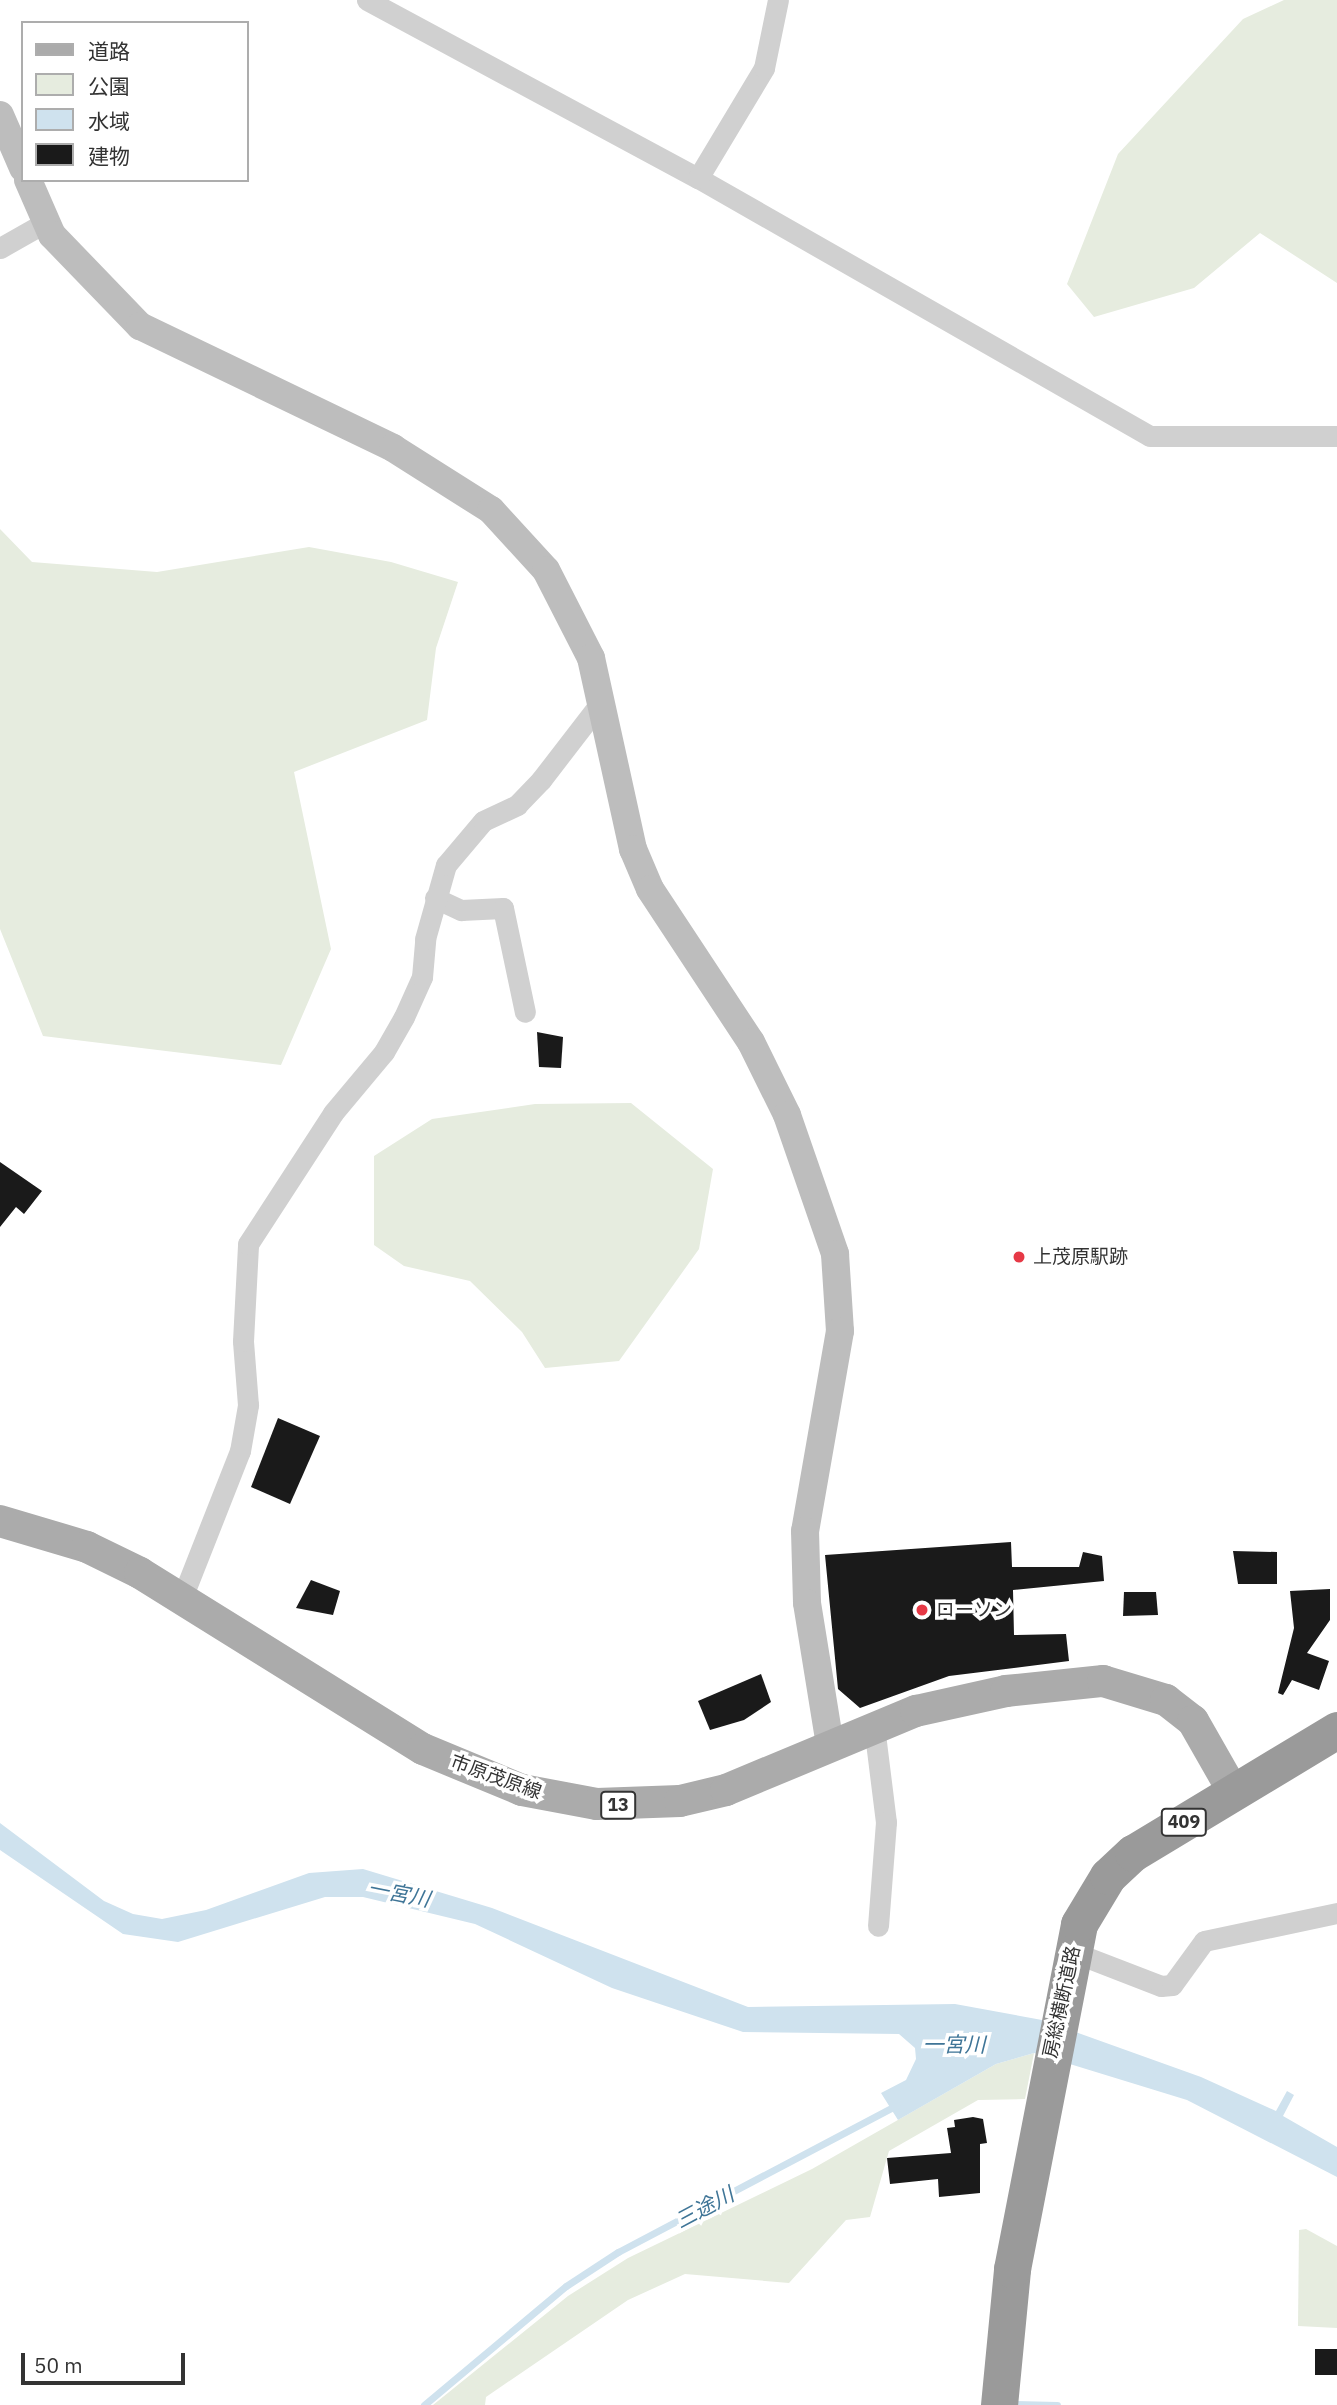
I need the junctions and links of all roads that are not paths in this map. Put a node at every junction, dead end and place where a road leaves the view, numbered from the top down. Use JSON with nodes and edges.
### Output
{"nodes":[{"id":1,"x":367,"y":0,"type":"edge"},
{"id":2,"x":778,"y":0,"type":"edge"},
{"id":3,"x":0,"y":115,"type":"edge"},
{"id":4,"x":21,"y":163,"type":"edge"},
{"id":5,"x":698,"y":178,"type":"junction"},
{"id":6,"x":29,"y":182,"type":"edge"},
{"id":7,"x":46,"y":222,"type":"junction"},
{"id":8,"x":0,"y":248,"type":"edge"},
{"id":9,"x":1337,"y":436,"type":"edge"},
{"id":10,"x":601,"y":702,"type":"junction"},
{"id":11,"x":435,"y":898,"type":"junction"},
{"id":12,"x":526,"y":1013,"type":"dead end"},
{"id":13,"x":0,"y":1521,"type":"edge"},
{"id":14,"x":182,"y":1598,"type":"junction"},
{"id":15,"x":874,"y":1726,"type":"junction"},
{"id":16,"x":1337,"y":1730,"type":"edge"},
{"id":17,"x":830,"y":1745,"type":"junction"},
{"id":18,"x":1234,"y":1793,"type":"junction"},
{"id":19,"x":1337,"y":1913,"type":"edge"},
{"id":20,"x":878,"y":1926,"type":"dead end"},
{"id":21,"x":1073,"y":1952,"type":"junction"},
{"id":22,"x":999,"y":2405,"type":"edge"}],
"edges":[{"from":1,"to":5,"type":"street"},
{"from":2,"to":5,"type":"street"},
{"from":3,"to":4,"type":"street"},
{"from":5,"to":9,"type":"street"},
{"from":6,"to":7,"type":"street"},
{"from":7,"to":8,"type":"street"},
{"from":7,"to":10,"type":"street"},
{"from":10,"to":11,"type":"street"},
{"from":10,"to":17,"type":"street"},
{"from":11,"to":12,"type":"street"},
{"from":11,"to":14,"type":"street"},
{"from":13,"to":14,"type":"main road","name":"市原茂原線","number":"13"},
{"from":14,"to":17,"type":"main road","name":"市原茂原線","number":"13"},
{"from":15,"to":17,"type":"main road","name":"市原茂原線","number":"13"},
{"from":15,"to":18,"type":"main road","name":"市原茂原線","number":"13"},
{"from":15,"to":20,"type":"street"},
{"from":16,"to":18,"type":"highway","name":"房総横断道路","number":"409"},
{"from":18,"to":21,"type":"highway","name":"房総横断道路","number":"409"},
{"from":19,"to":21,"type":"street"},
{"from":21,"to":22,"type":"highway","name":"房総横断道路","number":"409"}]}
